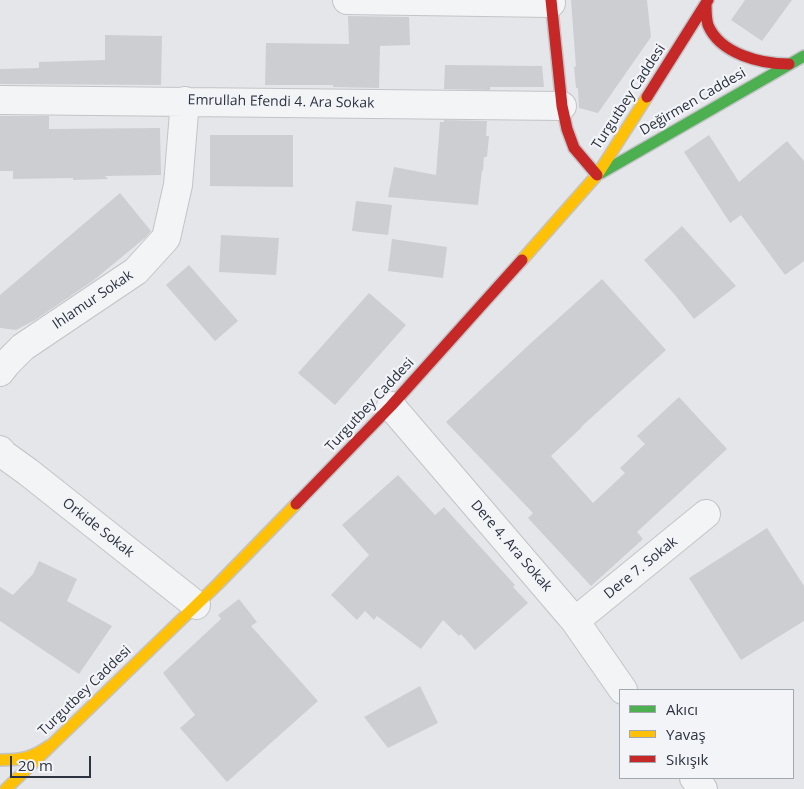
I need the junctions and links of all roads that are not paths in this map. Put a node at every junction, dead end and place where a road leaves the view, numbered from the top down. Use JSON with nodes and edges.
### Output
{"nodes":[{"id":1,"x":348,"y":0,"type":"edge"},
{"id":2,"x":551,"y":1,"type":"edge"},
{"id":3,"x":707,"y":2,"type":"edge"},
{"id":4,"x":804,"y":56,"type":"edge"},
{"id":5,"x":789,"y":64,"type":"junction"},
{"id":6,"x":0,"y":100,"type":"edge"},
{"id":7,"x":185,"y":101,"type":"junction"},
{"id":8,"x":562,"y":106,"type":"junction"},
{"id":9,"x":597,"y":175,"type":"junction"},
{"id":10,"x":0,"y":372,"type":"edge"},
{"id":11,"x":391,"y":406,"type":"junction"},
{"id":12,"x":0,"y":450,"type":"edge"},
{"id":13,"x":706,"y":514,"type":"dead end"},
{"id":14,"x":196,"y":605,"type":"junction"},
{"id":15,"x":575,"y":621,"type":"junction"},
{"id":16,"x":622,"y":689,"type":"edge"},
{"id":17,"x":51,"y":746,"type":"junction"},
{"id":18,"x":0,"y":760,"type":"edge"},
{"id":19,"x":695,"y":779,"type":"edge"},
{"id":20,"x":6,"y":789,"type":"edge"},
{"id":21,"x":703,"y":789,"type":"edge"}],
"edges":[{"from":1,"to":2,"type":"street"},
{"from":2,"to":8,"type":"main road"},
{"from":3,"to":5,"type":"main road"},
{"from":3,"to":9,"type":"main road","name":"Turgutbey Caddesi"},
{"from":4,"to":5,"type":"main road","name":"Değirmen Caddesi"},
{"from":5,"to":9,"type":"main road","name":"Değirmen Caddesi"},
{"from":6,"to":7,"type":"street","name":"Emrullah Efendi 4. Ara Sokak"},
{"from":7,"to":8,"type":"street","name":"Emrullah Efendi 4. Ara Sokak"},
{"from":7,"to":10,"type":"street","name":"Ihlamur Sokak"},
{"from":8,"to":9,"type":"main road"},
{"from":9,"to":11,"type":"main road","name":"Turgutbey Caddesi"},
{"from":11,"to":14,"type":"main road","name":"Turgutbey Caddesi"},
{"from":11,"to":15,"type":"street","name":"Dere 4. Ara Sokak"},
{"from":12,"to":14,"type":"street","name":"Orkide Sokak"},
{"from":13,"to":15,"type":"street","name":"Dere 7. Sokak"},
{"from":14,"to":17,"type":"main road","name":"Turgutbey Caddesi"},
{"from":15,"to":16,"type":"street","name":"Dere 4. Ara Sokak"},
{"from":17,"to":18,"type":"main road"},
{"from":17,"to":20,"type":"main road","name":"Turgutbey Caddesi"},
{"from":19,"to":21,"type":"street"}]}
